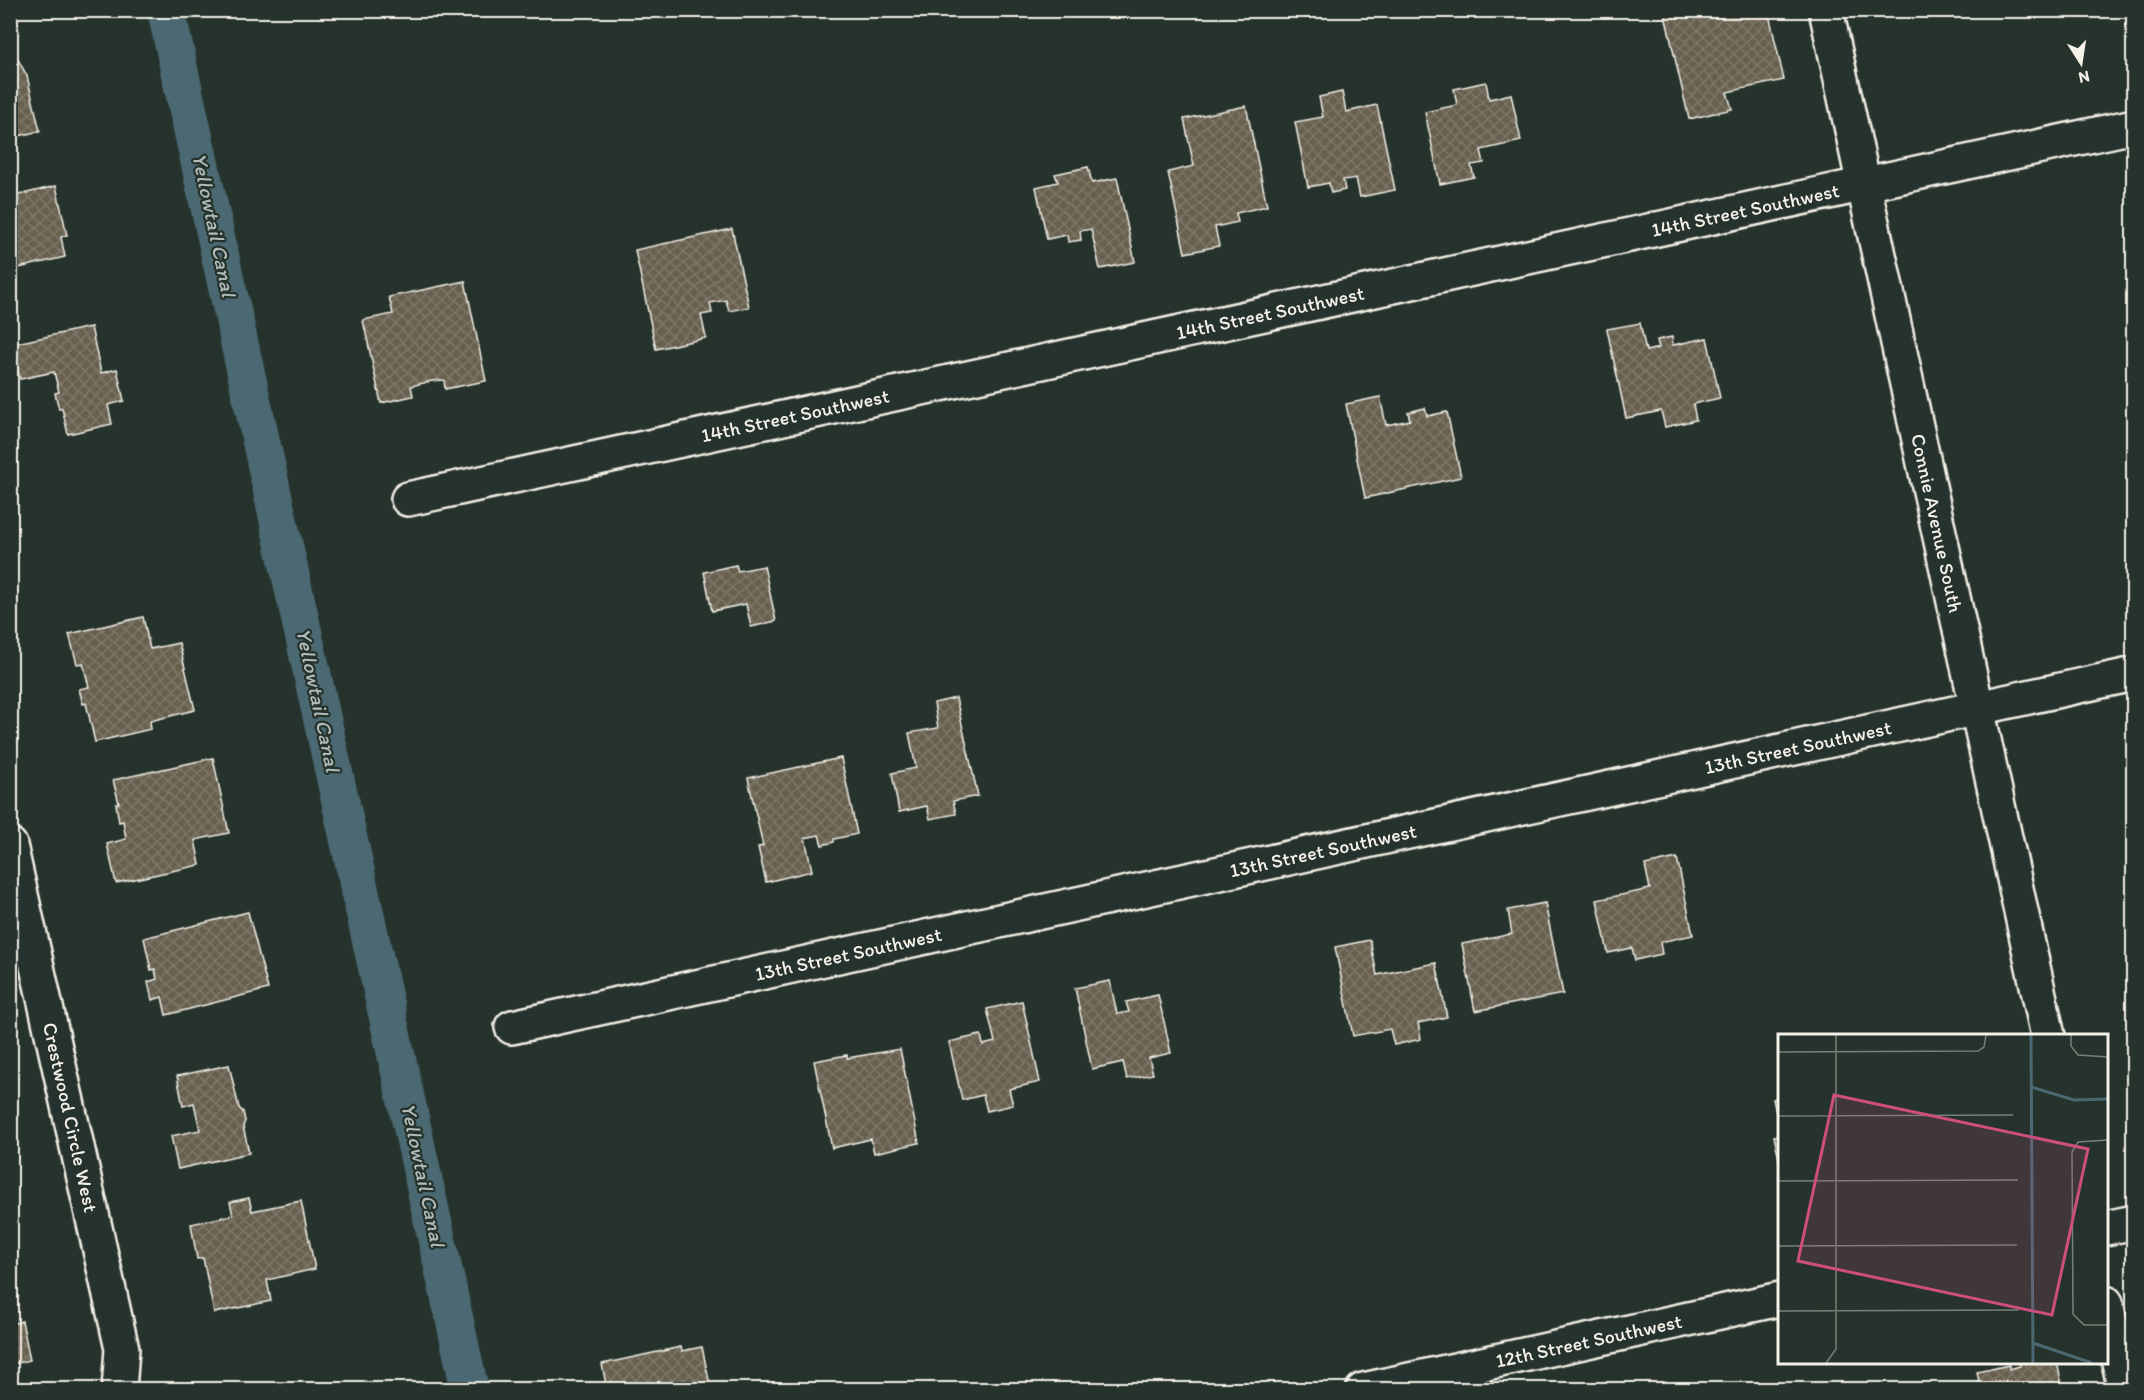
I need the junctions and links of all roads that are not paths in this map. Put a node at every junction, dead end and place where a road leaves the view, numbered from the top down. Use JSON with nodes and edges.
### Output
{"nodes":[{"id":1,"x":1826,"y":10,"type":"edge"},
{"id":2,"x":2133,"y":126,"type":"edge"},
{"id":3,"x":1863,"y":183,"type":"junction"},
{"id":4,"x":408,"y":499,"type":"dead end"},
{"id":5,"x":2133,"y":674,"type":"edge"},
{"id":6,"x":1976,"y":708,"type":"junction"},
{"id":7,"x":10,"y":845,"type":"edge"},
{"id":8,"x":512,"y":1027,"type":"dead end"},
{"id":9,"x":2048,"y":1034,"type":"edge"},
{"id":10,"x":2133,"y":1222,"type":"edge"},
{"id":11,"x":2108,"y":1228,"type":"edge"},
{"id":12,"x":1778,"y":1299,"type":"edge"},
{"id":13,"x":2108,"y":1312,"type":"edge"},
{"id":14,"x":119,"y":1389,"type":"edge"},
{"id":15,"x":1363,"y":1389,"type":"edge"},
{"id":16,"x":2125,"y":1389,"type":"edge"}],
"edges":[{"from":1,"to":3,"type":"street","name":"Connie Avenue South"},
{"from":2,"to":3,"type":"street","name":"14th Street Southwest"},
{"from":3,"to":4,"type":"street","name":"14th Street Southwest"},
{"from":3,"to":6,"type":"street","name":"Connie Avenue South"},
{"from":5,"to":6,"type":"street","name":"13th Street Southwest"},
{"from":6,"to":8,"type":"street","name":"13th Street Southwest"},
{"from":6,"to":9,"type":"street","name":"Connie Avenue South"},
{"from":7,"to":14,"type":"street","name":"Crestwood Circle West"},
{"from":10,"to":11,"type":"street"},
{"from":12,"to":15,"type":"street","name":"12th Street Southwest"},
{"from":13,"to":16,"type":"street"}]}
